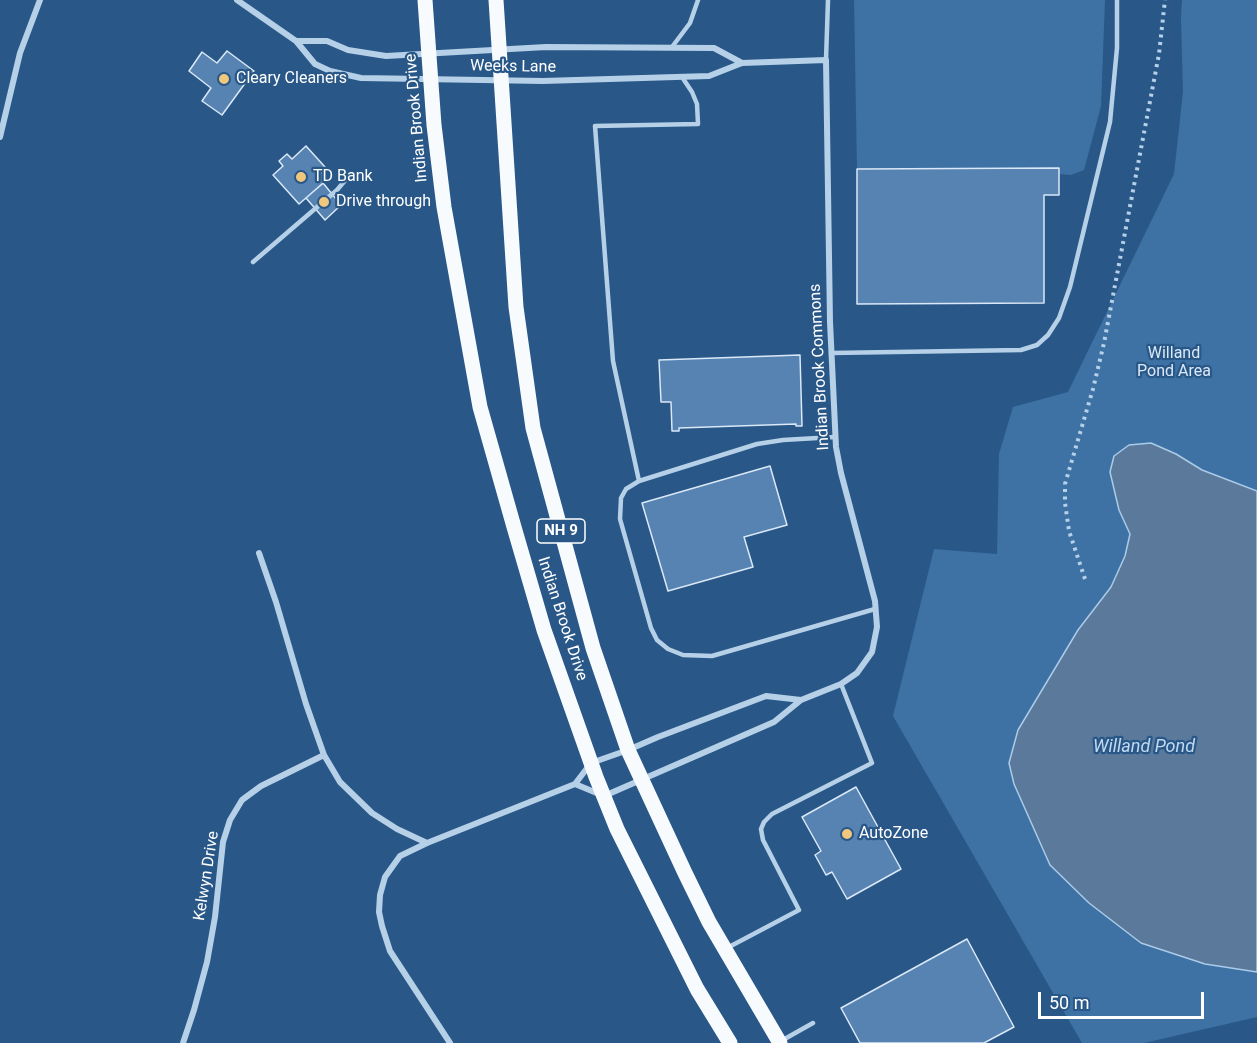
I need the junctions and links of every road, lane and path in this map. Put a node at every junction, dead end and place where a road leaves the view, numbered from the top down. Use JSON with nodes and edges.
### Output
{"nodes":[{"id":1,"x":40,"y":0,"type":"edge"},
{"id":2,"x":237,"y":0,"type":"edge"},
{"id":3,"x":425,"y":0,"type":"edge"},
{"id":4,"x":496,"y":0,"type":"edge"},
{"id":5,"x":698,"y":0,"type":"edge"},
{"id":6,"x":828,"y":0,"type":"edge"},
{"id":7,"x":1117,"y":0,"type":"edge"},
{"id":8,"x":1165,"y":0,"type":"edge"},
{"id":9,"x":296,"y":41,"type":"junction"},
{"id":10,"x":672,"y":47,"type":"junction"},
{"id":11,"x":499,"y":50,"type":"junction"},
{"id":12,"x":429,"y":53,"type":"junction"},
{"id":13,"x":826,"y":60,"type":"junction"},
{"id":14,"x":742,"y":63,"type":"junction"},
{"id":15,"x":682,"y":77,"type":"junction"},
{"id":16,"x":431,"y":79,"type":"junction"},
{"id":17,"x":501,"y":80,"type":"junction"},
{"id":18,"x":0,"y":138,"type":"edge"},
{"id":19,"x":348,"y":177,"type":"dead end"},
{"id":20,"x":253,"y":262,"type":"dead end"},
{"id":21,"x":831,"y":353,"type":"junction"},
{"id":22,"x":835,"y":437,"type":"junction"},
{"id":23,"x":639,"y":481,"type":"junction"},
{"id":24,"x":259,"y":553,"type":"dead end"},
{"id":25,"x":1085,"y":579,"type":"dead end"},
{"id":26,"x":875,"y":609,"type":"junction"},
{"id":27,"x":841,"y":684,"type":"junction"},
{"id":28,"x":801,"y":700,"type":"junction"},
{"id":29,"x":628,"y":750,"type":"junction"},
{"id":30,"x":324,"y":755,"type":"junction"},
{"id":31,"x":591,"y":763,"type":"junction"},
{"id":32,"x":643,"y":780,"type":"junction"},
{"id":33,"x":575,"y":784,"type":"junction"},
{"id":34,"x":604,"y":796,"type":"junction"},
{"id":35,"x":427,"y":843,"type":"junction"},
{"id":36,"x":725,"y":949,"type":"junction"},
{"id":37,"x":813,"y":1023,"type":"dead end"},
{"id":38,"x":780,"y":1042,"type":"edge"},
{"id":39,"x":183,"y":1043,"type":"edge"},
{"id":40,"x":450,"y":1043,"type":"edge"},
{"id":41,"x":729,"y":1043,"type":"edge"}],
"edges":[{"from":1,"to":18,"type":"street"},
{"from":2,"to":9,"type":"street","name":"Weeks Lane"},
{"from":3,"to":12,"type":"main road","name":"Indian Brook Drive","number":"NH 9"},
{"from":4,"to":11,"type":"main road","name":"Indian Brook Drive","number":"NH 9"},
{"from":5,"to":10,"type":"lane"},
{"from":6,"to":13,"type":"lane"},
{"from":7,"to":21,"type":"lane"},
{"from":8,"to":25,"type":"path"},
{"from":9,"to":12,"type":"street","name":"Weeks Lane"},
{"from":9,"to":16,"type":"street","name":"Weeks Lane"},
{"from":10,"to":11,"type":"street","name":"Weeks Lane"},
{"from":10,"to":14,"type":"street","name":"Weeks Lane"},
{"from":11,"to":12,"type":"street","name":"Weeks Lane"},
{"from":11,"to":17,"type":"main road","name":"Indian Brook Drive","number":"NH 9"},
{"from":12,"to":16,"type":"main road","name":"Indian Brook Drive","number":"NH 9"},
{"from":13,"to":14,"type":"street","name":"Weeks Lane"},
{"from":13,"to":21,"type":"street","name":"Indian Brook Commons"},
{"from":14,"to":15,"type":"street","name":"Weeks Lane"},
{"from":15,"to":17,"type":"street","name":"Weeks Lane"},
{"from":15,"to":23,"type":"lane"},
{"from":16,"to":17,"type":"street","name":"Weeks Lane"},
{"from":16,"to":31,"type":"main road","name":"Indian Brook Drive","number":"NH 9"},
{"from":17,"to":29,"type":"main road","name":"Indian Brook Drive","number":"NH 9"},
{"from":19,"to":20,"type":"lane"},
{"from":21,"to":22,"type":"street","name":"Indian Brook Commons"},
{"from":22,"to":23,"type":"lane"},
{"from":22,"to":26,"type":"street","name":"Indian Brook Commons"},
{"from":23,"to":26,"type":"lane"},
{"from":24,"to":30,"type":"street"},
{"from":26,"to":27,"type":"street","name":"Indian Brook Commons"},
{"from":27,"to":28,"type":"street","name":"Indian Brook Commons"},
{"from":27,"to":36,"type":"lane"},
{"from":28,"to":29,"type":"street","name":"Indian Brook Commons"},
{"from":28,"to":32,"type":"street","name":"Indian Brook Commons"},
{"from":29,"to":31,"type":"street"},
{"from":29,"to":32,"type":"main road","name":"Indian Brook Drive","number":"NH 9"},
{"from":30,"to":35,"type":"street"},
{"from":30,"to":39,"type":"street","name":"Kelwyn Drive"},
{"from":31,"to":33,"type":"street"},
{"from":31,"to":34,"type":"main road","name":"Indian Brook Drive","number":"NH 9"},
{"from":32,"to":34,"type":"street","name":"Indian Brook Commons"},
{"from":32,"to":36,"type":"main road","name":"Indian Brook Drive","number":"NH 9"},
{"from":33,"to":34,"type":"street"},
{"from":33,"to":35,"type":"street"},
{"from":34,"to":41,"type":"main road","name":"Indian Brook Drive","number":"NH 9"},
{"from":35,"to":40,"type":"street"},
{"from":36,"to":38,"type":"main road","name":"Indian Brook Drive","number":"NH 9"},
{"from":37,"to":38,"type":"lane"}]}
